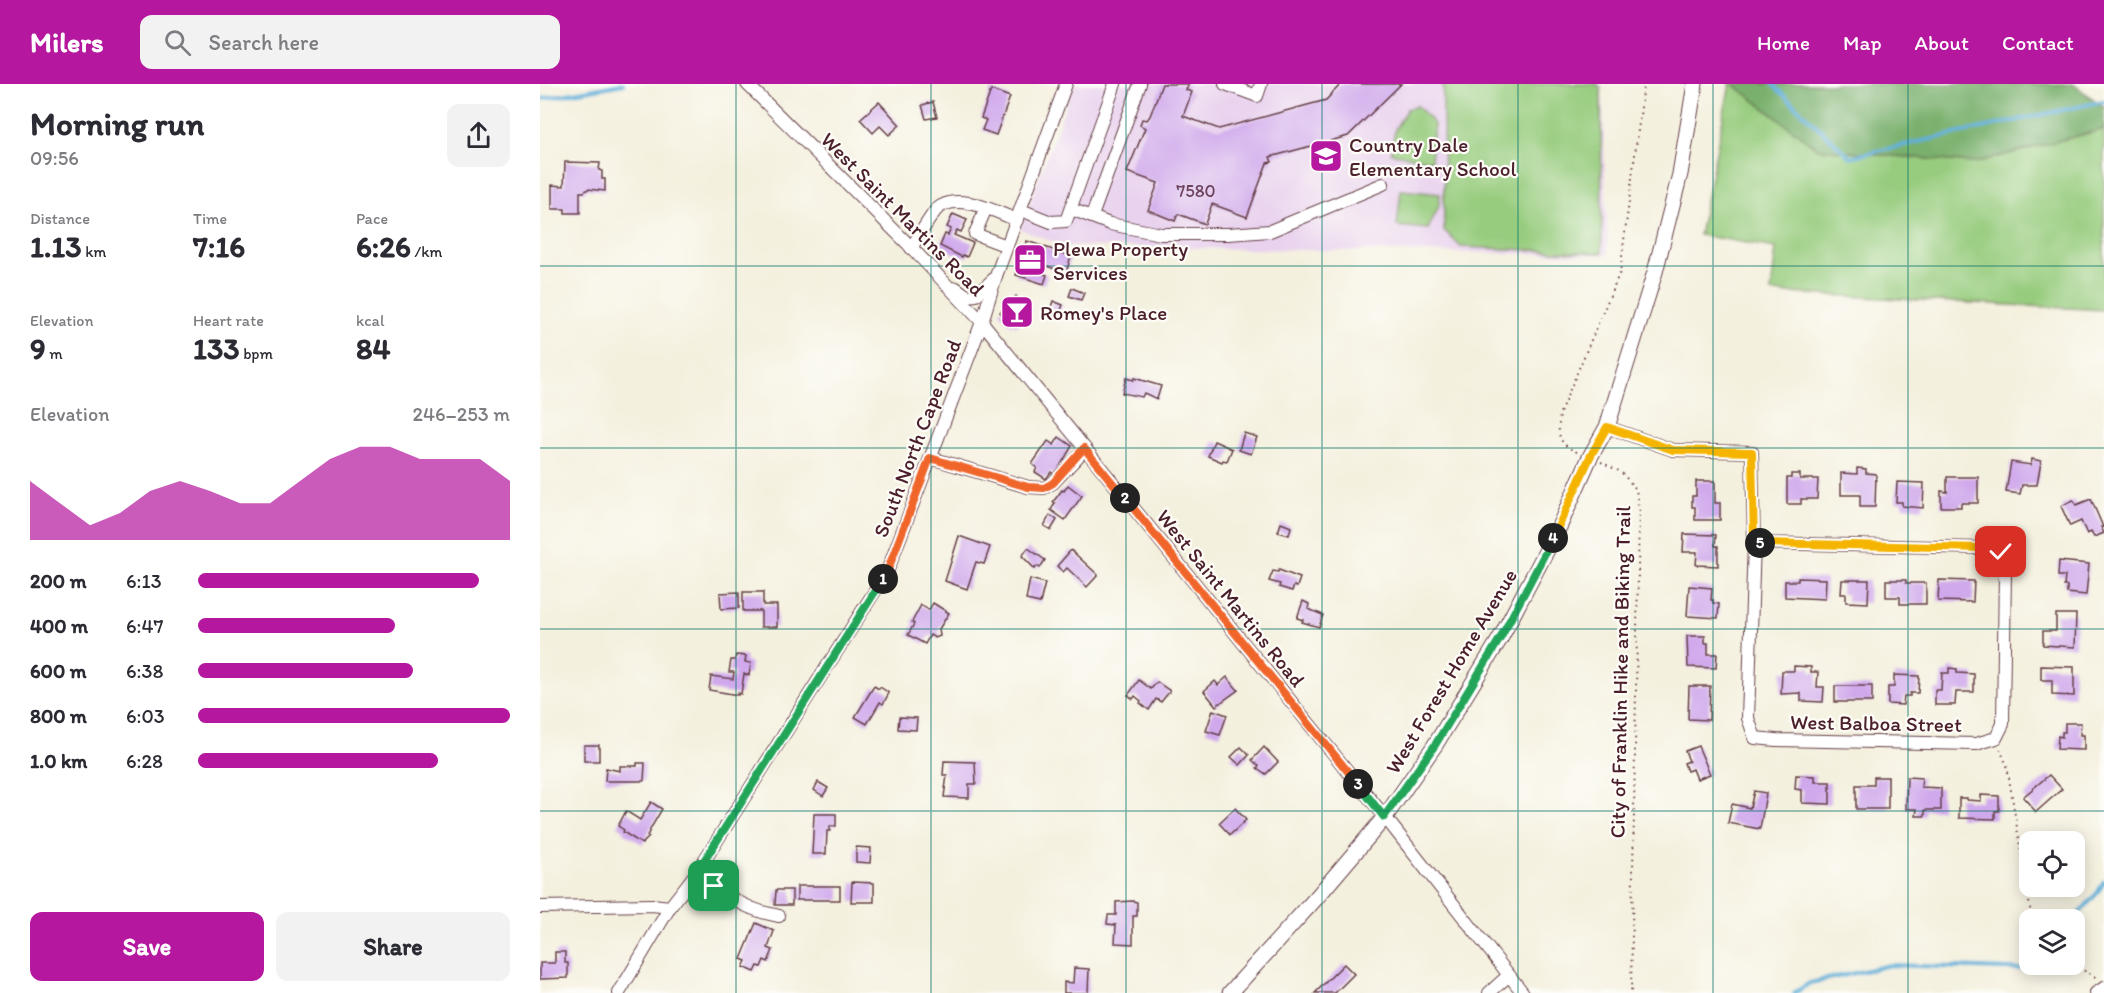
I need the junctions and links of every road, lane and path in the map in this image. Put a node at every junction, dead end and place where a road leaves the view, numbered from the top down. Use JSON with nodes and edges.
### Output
{"nodes":[{"id":1,"x":747,"y":84,"type":"edge"},
{"id":2,"x":1066,"y":84,"type":"edge"},
{"id":3,"x":1115,"y":84,"type":"edge"},
{"id":4,"x":1140,"y":84,"type":"edge"},
{"id":5,"x":1225,"y":84,"type":"edge"},
{"id":6,"x":1261,"y":84,"type":"edge"},
{"id":7,"x":1644,"y":84,"type":"edge"},
{"id":8,"x":1695,"y":84,"type":"edge"},
{"id":9,"x":1383,"y":184,"type":"dead end"},
{"id":10,"x":986,"y":208,"type":"junction"},
{"id":11,"x":1071,"y":209,"type":"junction"},
{"id":12,"x":1019,"y":215,"type":"junction"},
{"id":13,"x":1092,"y":216,"type":"junction"},
{"id":14,"x":1007,"y":246,"type":"junction"},
{"id":15,"x":911,"y":248,"type":"junction"},
{"id":16,"x":939,"y":276,"type":"junction"},
{"id":17,"x":996,"y":276,"type":"junction"},
{"id":18,"x":982,"y":322,"type":"junction"},
{"id":19,"x":1607,"y":427,"type":"junction"},
{"id":20,"x":1084,"y":448,"type":"junction"},
{"id":21,"x":1590,"y":457,"type":"junction"},
{"id":22,"x":930,"y":458,"type":"junction"},
{"id":23,"x":1754,"y":543,"type":"junction"},
{"id":24,"x":1996,"y":738,"type":"junction"},
{"id":25,"x":1384,"y":817,"type":"junction"},
{"id":26,"x":697,"y":872,"type":"junction"},
{"id":27,"x":540,"y":907,"type":"edge"},
{"id":28,"x":670,"y":907,"type":"junction"},
{"id":29,"x":2030,"y":909,"type":"edge"},
{"id":30,"x":779,"y":916,"type":"dead end"},
{"id":31,"x":2085,"y":970,"type":"edge"},
{"id":32,"x":1509,"y":975,"type":"junction"},
{"id":33,"x":2100,"y":990,"type":"edge"},
{"id":34,"x":619,"y":993,"type":"edge"},
{"id":35,"x":1230,"y":993,"type":"edge"},
{"id":36,"x":1489,"y":993,"type":"edge"},
{"id":37,"x":1522,"y":993,"type":"edge"},
{"id":38,"x":1631,"y":993,"type":"edge"}],
"edges":[{"from":1,"to":15,"type":"street","name":"West Saint Martins Road"},
{"from":2,"to":12,"type":"street","name":"South North Cape Road"},
{"from":3,"to":11,"type":"street"},
{"from":4,"to":13,"type":"street"},
{"from":5,"to":6,"type":"street"},
{"from":7,"to":21,"type":"path","name":"City of Franklin Hike and Biking Trail"},
{"from":8,"to":19,"type":"main road","name":"West Forest Home Avenue"},
{"from":9,"to":13,"type":"street"},
{"from":10,"to":12,"type":"street"},
{"from":10,"to":14,"type":"street"},
{"from":10,"to":15,"type":"street"},
{"from":11,"to":12,"type":"street"},
{"from":11,"to":13,"type":"street"},
{"from":12,"to":14,"type":"street","name":"South North Cape Road"},
{"from":14,"to":17,"type":"street","name":"South North Cape Road"},
{"from":15,"to":16,"type":"street","name":"West Saint Martins Road"},
{"from":16,"to":17,"type":"street"},
{"from":16,"to":18,"type":"street","name":"West Saint Martins Road"},
{"from":17,"to":18,"type":"street","name":"South North Cape Road"},
{"from":18,"to":20,"type":"street","name":"West Saint Martins Road"},
{"from":18,"to":22,"type":"street","name":"South North Cape Road"},
{"from":19,"to":21,"type":"main road","name":"West Forest Home Avenue"},
{"from":19,"to":23,"type":"street"},
{"from":20,"to":22,"type":"street"},
{"from":20,"to":25,"type":"street","name":"West Saint Martins Road"},
{"from":21,"to":25,"type":"main road","name":"West Forest Home Avenue"},
{"from":21,"to":38,"type":"path","name":"City of Franklin Hike and Biking Trail"},
{"from":22,"to":26,"type":"street","name":"South North Cape Road"},
{"from":23,"to":24,"type":"street"},
{"from":23,"to":24,"type":"street","name":"West Balboa Street"},
{"from":24,"to":29,"type":"path"},
{"from":25,"to":32,"type":"street","name":"West Saint Martins Road"},
{"from":25,"to":35,"type":"main road","name":"West Forest Home Avenue"},
{"from":26,"to":28,"type":"street","name":"South North Cape Road"},
{"from":26,"to":30,"type":"street"},
{"from":27,"to":28,"type":"street"},
{"from":28,"to":34,"type":"street","name":"South North Cape Road"},
{"from":31,"to":33,"type":"path"},
{"from":32,"to":36,"type":"street"},
{"from":32,"to":37,"type":"street","name":"West Saint Martins Road"}]}
